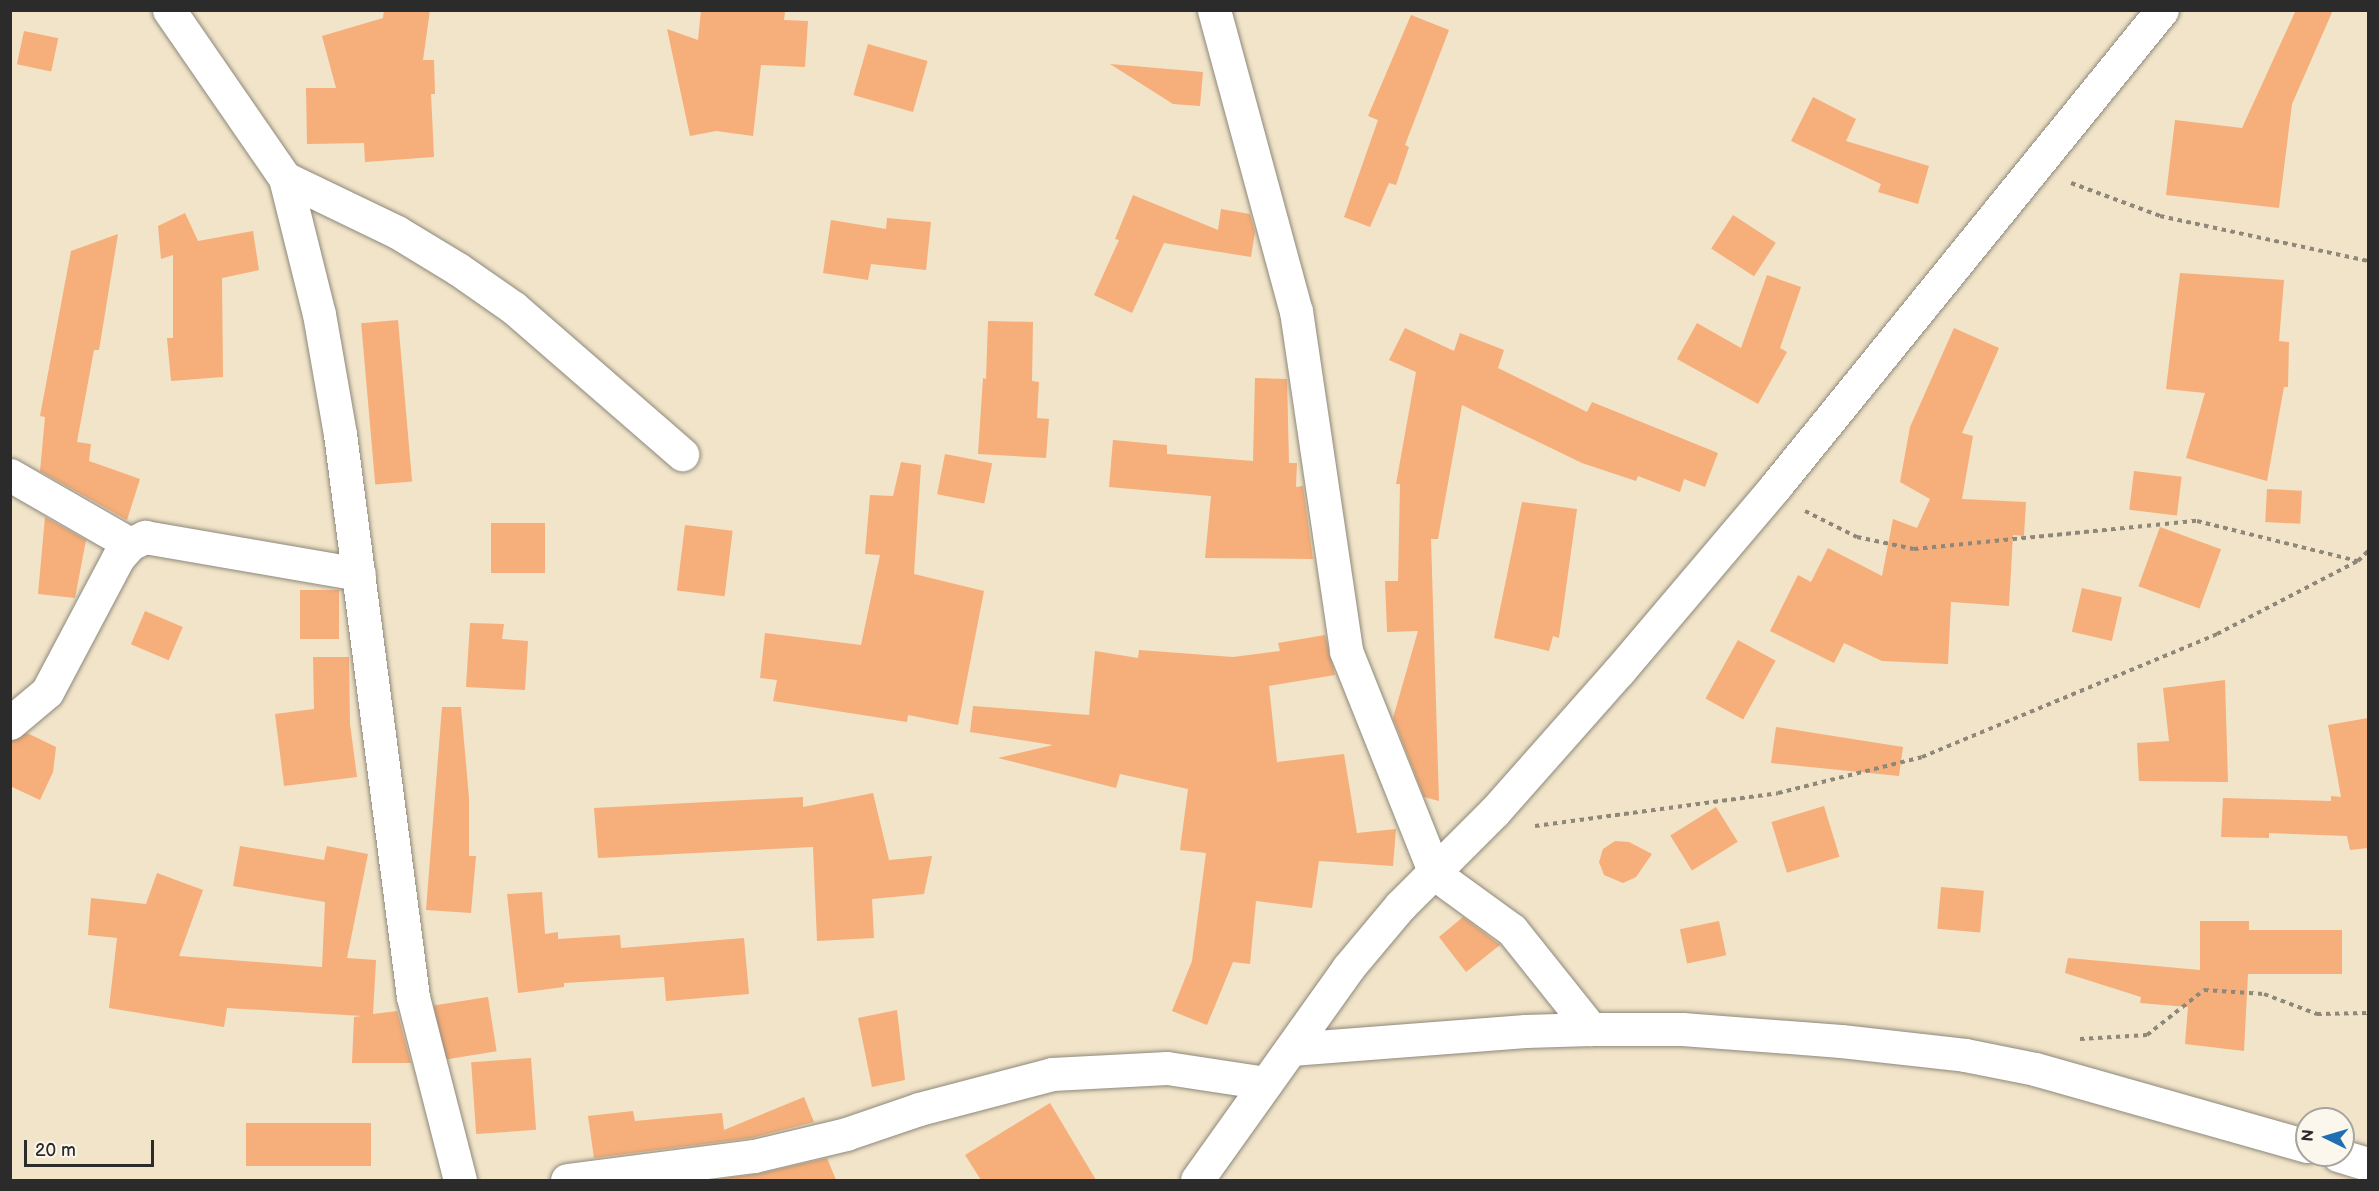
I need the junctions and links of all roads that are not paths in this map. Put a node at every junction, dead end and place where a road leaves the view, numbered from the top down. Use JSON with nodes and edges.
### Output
{"nodes":[{"id":1,"x":169,"y":10,"type":"edge"},
{"id":2,"x":1214,"y":10,"type":"edge"},
{"id":3,"x":2162,"y":10,"type":"edge"},
{"id":4,"x":285,"y":178,"type":"junction"},
{"id":5,"x":682,"y":454,"type":"dead end"},
{"id":6,"x":10,"y":475,"type":"edge"},
{"id":7,"x":130,"y":544,"type":"junction"},
{"id":8,"x":359,"y":574,"type":"junction"},
{"id":9,"x":10,"y":723,"type":"edge"},
{"id":10,"x":1435,"y":874,"type":"junction"},
{"id":11,"x":1591,"y":1029,"type":"junction"},
{"id":12,"x":1290,"y":1049,"type":"junction"},
{"id":13,"x":1266,"y":1083,"type":"junction"},
{"id":14,"x":2295,"y":1143,"type":"edge"},
{"id":15,"x":460,"y":1180,"type":"edge"},
{"id":16,"x":567,"y":1180,"type":"edge"},
{"id":17,"x":1197,"y":1180,"type":"edge"}],
"edges":[{"from":1,"to":4,"type":"street"},
{"from":2,"to":10,"type":"street"},
{"from":3,"to":10,"type":"street"},
{"from":4,"to":5,"type":"street"},
{"from":4,"to":8,"type":"street"},
{"from":6,"to":7,"type":"street"},
{"from":7,"to":8,"type":"street"},
{"from":7,"to":9,"type":"street"},
{"from":8,"to":15,"type":"street"},
{"from":10,"to":11,"type":"street"},
{"from":10,"to":12,"type":"street"},
{"from":11,"to":12,"type":"street"},
{"from":11,"to":14,"type":"street"},
{"from":12,"to":13,"type":"street"},
{"from":13,"to":16,"type":"street"},
{"from":13,"to":17,"type":"street"}]}
